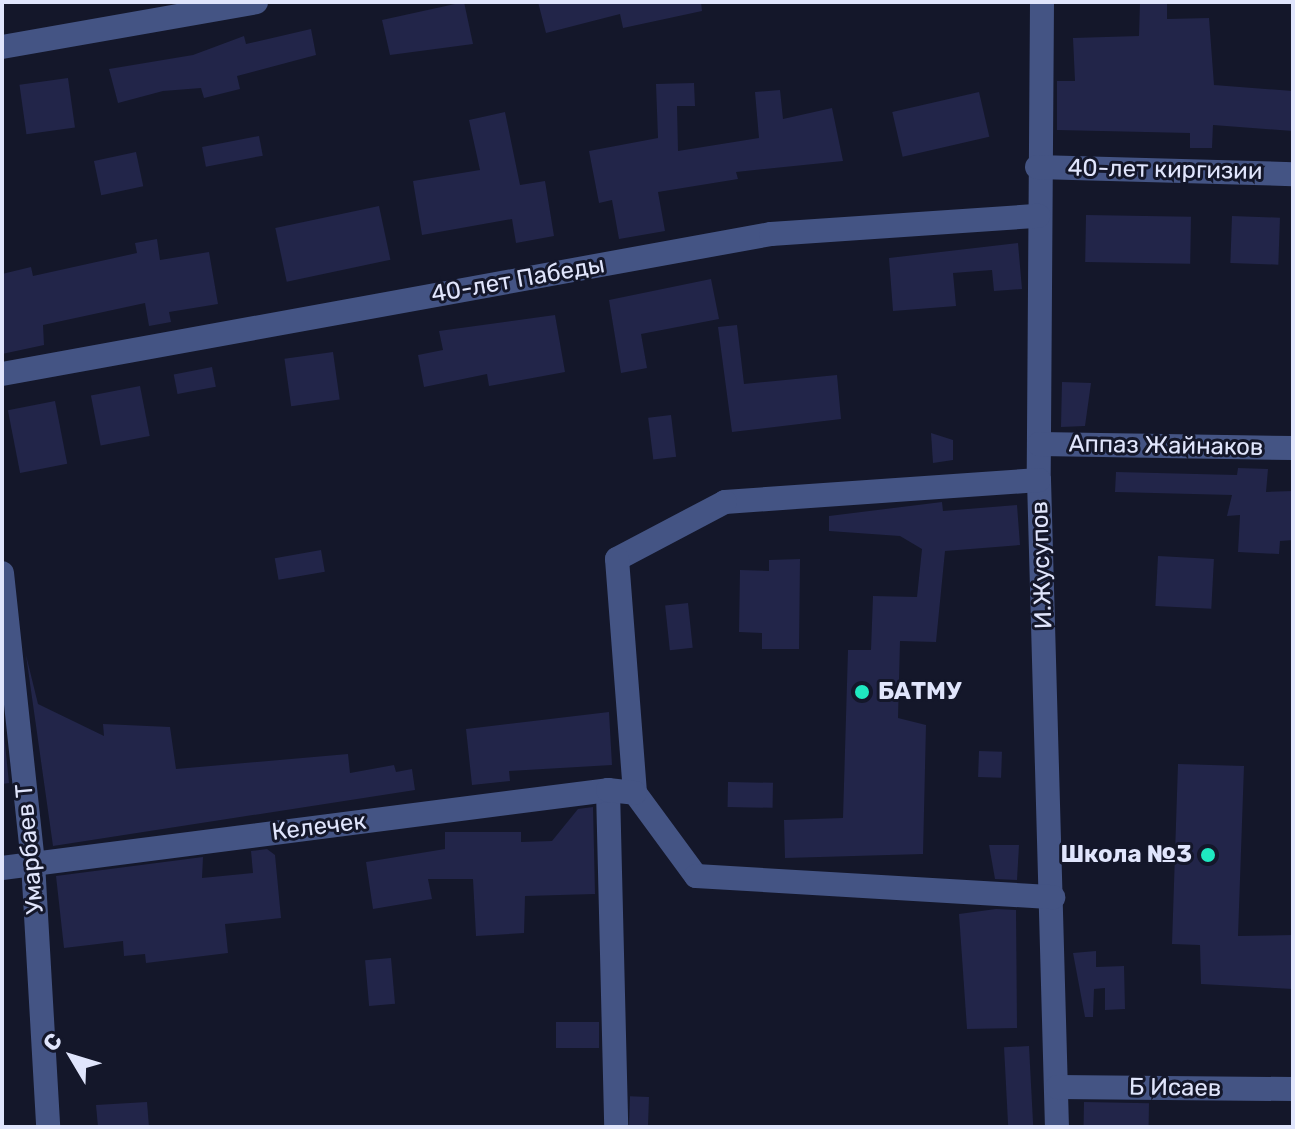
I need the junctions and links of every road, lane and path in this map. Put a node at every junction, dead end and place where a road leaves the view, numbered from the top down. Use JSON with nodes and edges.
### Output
{"nodes":[{"id":1,"x":256,"y":2,"type":"edge"},
{"id":2,"x":1042,"y":2,"type":"edge"},
{"id":3,"x":2,"y":47,"type":"edge"},
{"id":4,"x":1037,"y":167,"type":"junction"},
{"id":5,"x":1293,"y":174,"type":"edge"},
{"id":6,"x":1038,"y":216,"type":"junction"},
{"id":7,"x":2,"y":374,"type":"edge"},
{"id":8,"x":1039,"y":444,"type":"junction"},
{"id":9,"x":1293,"y":448,"type":"edge"},
{"id":10,"x":1039,"y":480,"type":"junction"},
{"id":11,"x":2,"y":573,"type":"edge"},
{"id":12,"x":608,"y":790,"type":"junction"},
{"id":13,"x":635,"y":793,"type":"junction"},
{"id":14,"x":33,"y":863,"type":"junction"},
{"id":15,"x":2,"y":868,"type":"edge"},
{"id":16,"x":1053,"y":897,"type":"junction"},
{"id":17,"x":1057,"y":1087,"type":"junction"},
{"id":18,"x":1293,"y":1089,"type":"edge"},
{"id":19,"x":48,"y":1127,"type":"edge"},
{"id":20,"x":616,"y":1127,"type":"edge"},
{"id":21,"x":1057,"y":1127,"type":"edge"}],
"edges":[{"from":1,"to":3,"type":"street"},
{"from":2,"to":4,"type":"street","name":"И.Жусупов"},
{"from":4,"to":5,"type":"street","name":"40-лет киргизии"},
{"from":4,"to":6,"type":"street","name":"И.Жусупов"},
{"from":6,"to":7,"type":"street","name":"40-лет Пабеды"},
{"from":6,"to":8,"type":"street","name":"И.Жусупов"},
{"from":8,"to":9,"type":"street","name":"Аппаз Жайнаков"},
{"from":8,"to":10,"type":"street","name":"И.Жусупов"},
{"from":10,"to":13,"type":"street"},
{"from":10,"to":16,"type":"street","name":"И.Жусупов"},
{"from":11,"to":14,"type":"street","name":"Умарбаев Т"},
{"from":12,"to":13,"type":"street","name":"Келечек"},
{"from":12,"to":14,"type":"street","name":"Келечек"},
{"from":12,"to":20,"type":"street"},
{"from":13,"to":16,"type":"street"},
{"from":14,"to":15,"type":"street","name":"Келечек"},
{"from":14,"to":19,"type":"street","name":"Умарбаев Т"},
{"from":16,"to":17,"type":"street","name":"И.Жусупов"},
{"from":17,"to":18,"type":"street","name":"Б Исаев"},
{"from":17,"to":21,"type":"street","name":"И.Жусупов"}]}
